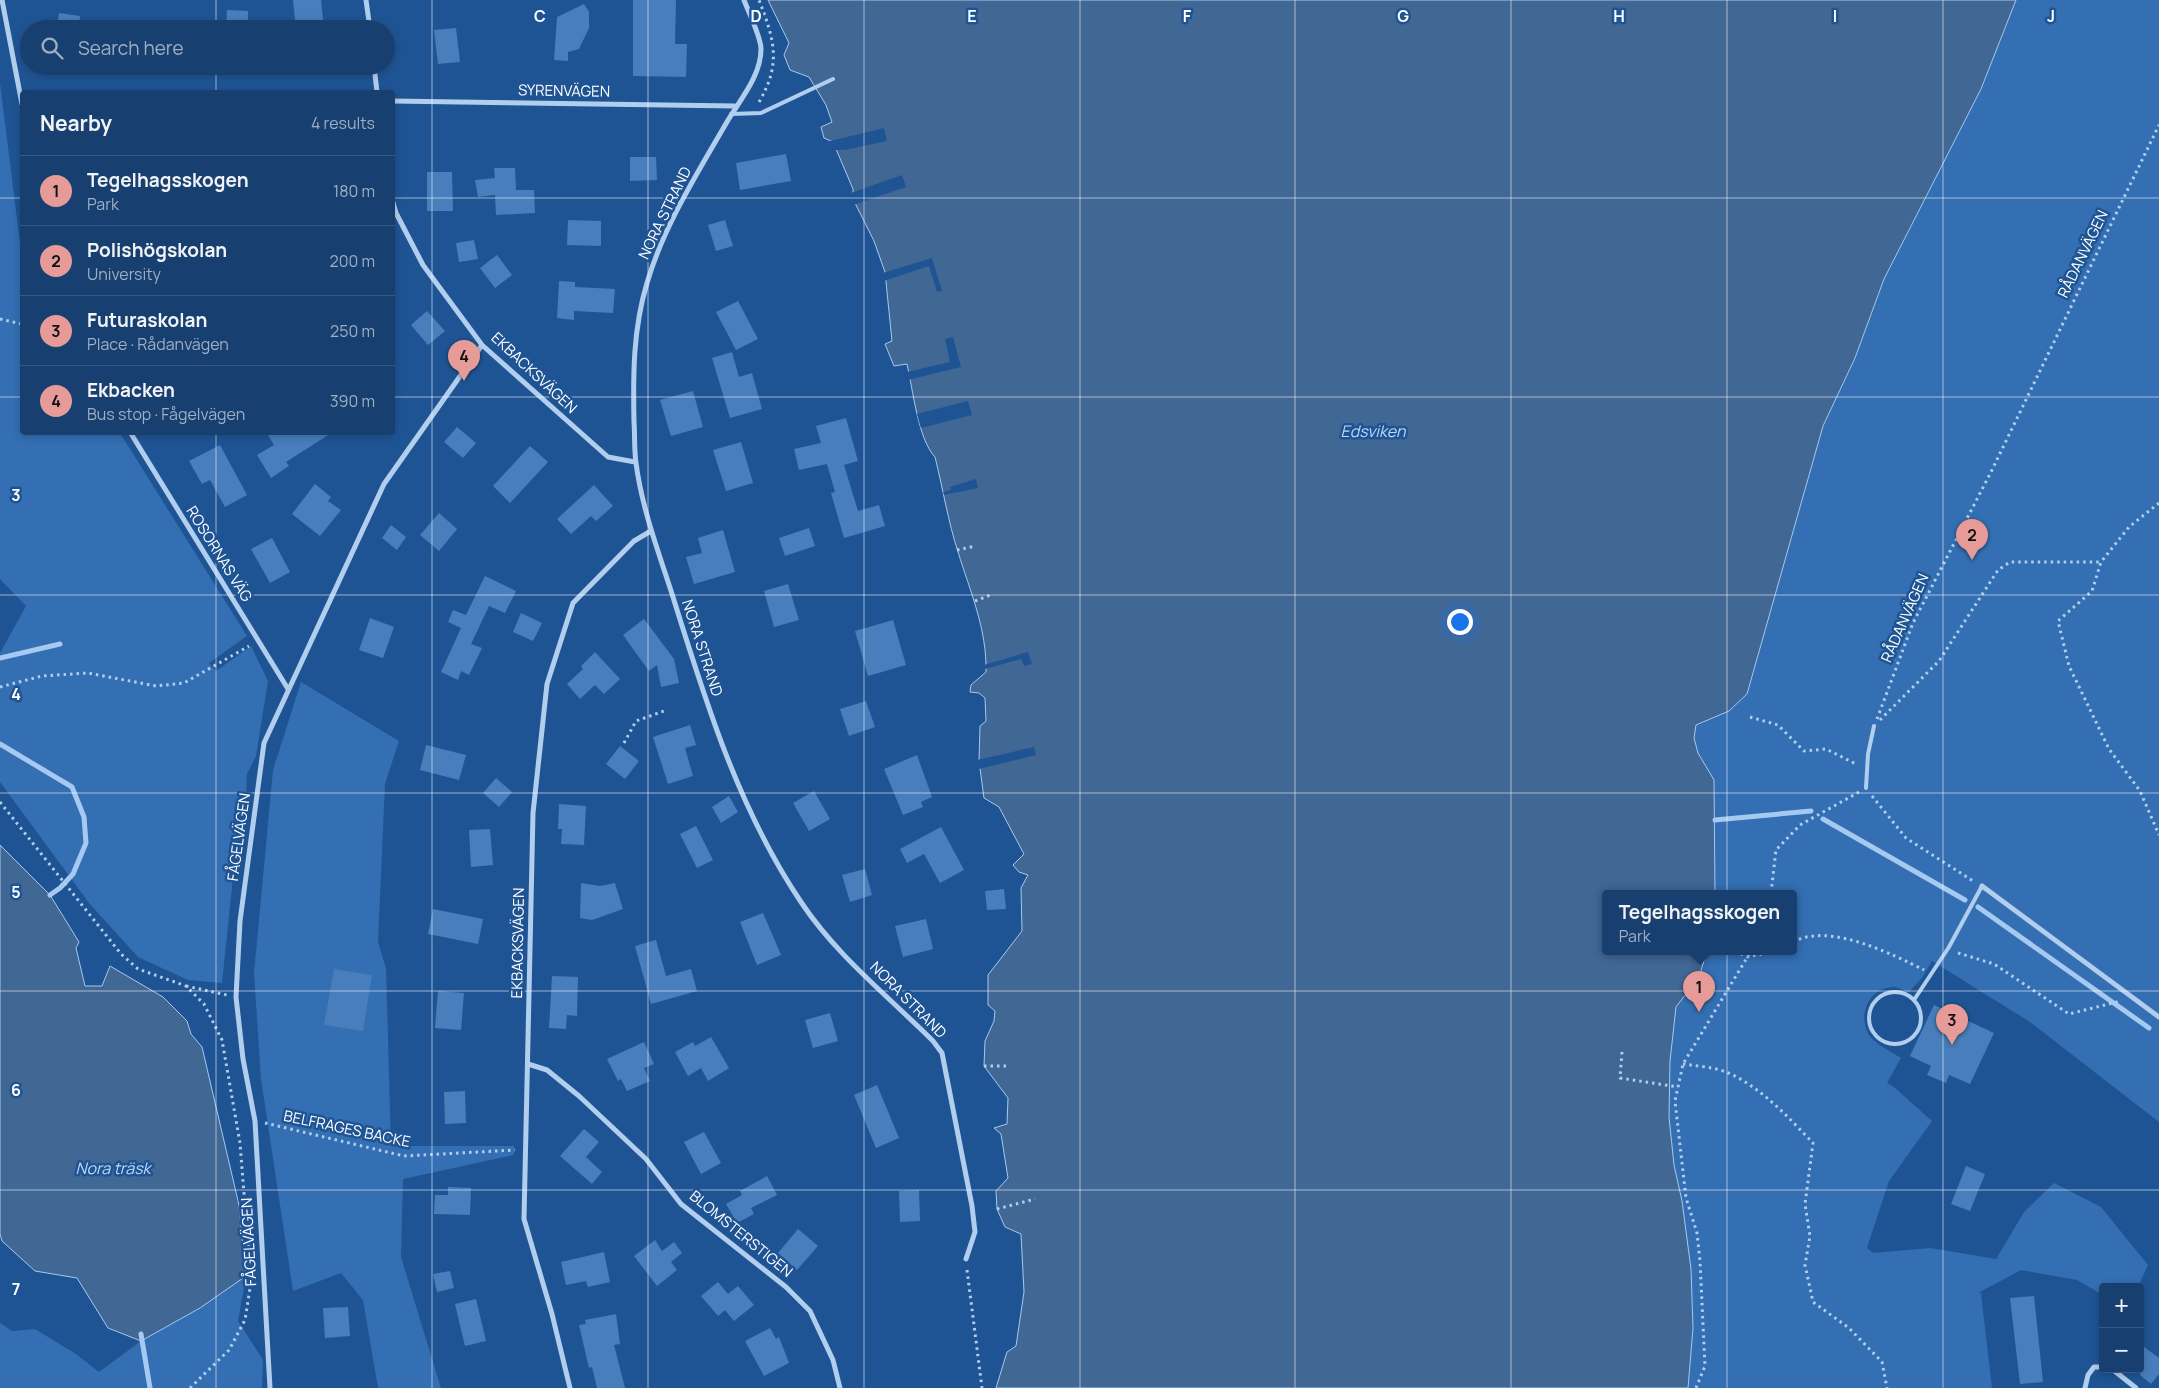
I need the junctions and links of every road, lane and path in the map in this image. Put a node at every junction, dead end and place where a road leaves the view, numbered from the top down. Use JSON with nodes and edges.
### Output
{"nodes":[{"id":1,"x":2,"y":0,"type":"edge"},
{"id":2,"x":366,"y":0,"type":"edge"},
{"id":3,"x":744,"y":0,"type":"edge"},
{"id":4,"x":369,"y":20,"type":"edge"},
{"id":5,"x":375,"y":75,"type":"edge"},
{"id":6,"x":832,"y":79,"type":"dead end"},
{"id":7,"x":766,"y":85,"type":"dead end"},
{"id":8,"x":21,"y":90,"type":"edge"},
{"id":9,"x":377,"y":90,"type":"edge"},
{"id":10,"x":395,"y":101,"type":"edge"},
{"id":11,"x":735,"y":106,"type":"junction"},
{"id":12,"x":752,"y":113,"type":"junction"},
{"id":13,"x":731,"y":114,"type":"junction"},
{"id":14,"x":2159,"y":125,"type":"edge"},
{"id":15,"x":395,"y":216,"type":"edge"},
{"id":16,"x":0,"y":319,"type":"edge"},
{"id":17,"x":20,"y":324,"type":"edge"},
{"id":18,"x":482,"y":344,"type":"junction"},
{"id":19,"x":132,"y":435,"type":"edge"},
{"id":20,"x":635,"y":462,"type":"junction"},
{"id":21,"x":2159,"y":503,"type":"edge"},
{"id":22,"x":651,"y":531,"type":"junction"},
{"id":23,"x":976,"y":546,"type":"dead end"},
{"id":24,"x":957,"y":550,"type":"dead end"},
{"id":25,"x":2101,"y":562,"type":"junction"},
{"id":26,"x":993,"y":594,"type":"dead end"},
{"id":27,"x":975,"y":601,"type":"dead end"},
{"id":28,"x":259,"y":641,"type":"junction"},
{"id":29,"x":0,"y":687,"type":"edge"},
{"id":30,"x":288,"y":689,"type":"junction"},
{"id":31,"x":664,"y":710,"type":"dead end"},
{"id":32,"x":1750,"y":716,"type":"dead end"},
{"id":33,"x":1874,"y":726,"type":"junction"},
{"id":34,"x":624,"y":743,"type":"dead end"},
{"id":35,"x":1858,"y":756,"type":"dead end"},
{"id":36,"x":1856,"y":764,"type":"junction"},
{"id":37,"x":1866,"y":788,"type":"junction"},
{"id":38,"x":0,"y":802,"type":"edge"},
{"id":39,"x":2159,"y":836,"type":"edge"},
{"id":40,"x":1982,"y":886,"type":"junction"},
{"id":41,"x":1771,"y":890,"type":"edge"},
{"id":42,"x":1797,"y":941,"type":"edge"},
{"id":43,"x":1948,"y":950,"type":"junction"},
{"id":44,"x":1743,"y":955,"type":"edge"},
{"id":45,"x":1757,"y":955,"type":"edge"},
{"id":46,"x":1747,"y":957,"type":"junction"},
{"id":47,"x":1931,"y":974,"type":"junction"},
{"id":48,"x":186,"y":986,"type":"junction"},
{"id":49,"x":236,"y":997,"type":"junction"},
{"id":50,"x":2127,"y":999,"type":"dead end"},
{"id":51,"x":1914,"y":1000,"type":"junction"},
{"id":52,"x":2159,"y":1017,"type":"edge"},
{"id":53,"x":1622,"y":1052,"type":"dead end"},
{"id":54,"x":528,"y":1064,"type":"junction"},
{"id":55,"x":1683,"y":1064,"type":"junction"},
{"id":56,"x":984,"y":1066,"type":"dead end"},
{"id":57,"x":1008,"y":1066,"type":"dead end"},
{"id":58,"x":1678,"y":1087,"type":"junction"},
{"id":59,"x":255,"y":1121,"type":"junction"},
{"id":60,"x":524,"y":1150,"type":"junction"},
{"id":61,"x":1035,"y":1199,"type":"dead end"},
{"id":62,"x":997,"y":1209,"type":"dead end"},
{"id":63,"x":966,"y":1260,"type":"joint"},
{"id":64,"x":2099,"y":1368,"type":"edge"},
{"id":65,"x":2117,"y":1373,"type":"edge"},
{"id":66,"x":190,"y":1388,"type":"edge"},
{"id":67,"x":270,"y":1388,"type":"edge"},
{"id":68,"x":570,"y":1388,"type":"edge"},
{"id":69,"x":840,"y":1388,"type":"edge"},
{"id":70,"x":982,"y":1388,"type":"edge"},
{"id":71,"x":1696,"y":1388,"type":"edge"},
{"id":72,"x":1887,"y":1388,"type":"edge"},
{"id":73,"x":2085,"y":1388,"type":"edge"},
{"id":74,"x":2136,"y":1388,"type":"edge"}],
"edges":[{"from":1,"to":8,"type":"street"},
{"from":2,"to":4,"type":"street"},
{"from":3,"to":11,"type":"street","name":"NORA STRAND"},
{"from":5,"to":9,"type":"street"},
{"from":6,"to":12,"type":"lane"},
{"from":7,"to":12,"type":"path"},
{"from":10,"to":11,"type":"street","name":"SYRENVÄGEN"},
{"from":11,"to":13,"type":"street","name":"NORA STRAND"},
{"from":12,"to":13,"type":"lane"},
{"from":13,"to":20,"type":"street","name":"NORA STRAND"},
{"from":14,"to":33,"type":"path","name":"RÅDANVÄGEN"},
{"from":15,"to":18,"type":"street","name":"EKBACKSVÄGEN"},
{"from":16,"to":17,"type":"path"},
{"from":18,"to":20,"type":"street","name":"EKBACKSVÄGEN"},
{"from":18,"to":30,"type":"street","name":"FÅGELVÄGEN"},
{"from":19,"to":28,"type":"street","name":"ROSORNAS VÄG"},
{"from":20,"to":22,"type":"street","name":"NORA STRAND"},
{"from":21,"to":25,"type":"path"},
{"from":22,"to":54,"type":"street","name":"EKBACKSVÄGEN"},
{"from":22,"to":63,"type":"street","name":"NORA STRAND"},
{"from":23,"to":24,"type":"path"},
{"from":25,"to":33,"type":"path"},
{"from":25,"to":39,"type":"path"},
{"from":26,"to":27,"type":"path"},
{"from":28,"to":29,"type":"path"},
{"from":28,"to":30,"type":"street","name":"ROSORNAS VÄG"},
{"from":30,"to":49,"type":"street","name":"FÅGELVÄGEN"},
{"from":31,"to":34,"type":"path"},
{"from":32,"to":36,"type":"path"},
{"from":33,"to":37,"type":"lane"},
{"from":35,"to":36,"type":"path"},
{"from":36,"to":37,"type":"path"},
{"from":37,"to":40,"type":"path"},
{"from":37,"to":41,"type":"path"},
{"from":38,"to":48,"type":"path"},
{"from":40,"to":43,"type":"lane"},
{"from":40,"to":52,"type":"street"},
{"from":42,"to":47,"type":"path"},
{"from":43,"to":47,"type":"lane"},
{"from":43,"to":50,"type":"path"},
{"from":44,"to":46,"type":"path"},
{"from":45,"to":46,"type":"path"},
{"from":46,"to":55,"type":"path"},
{"from":47,"to":51,"type":"lane"},
{"from":48,"to":49,"type":"path"},
{"from":48,"to":66,"type":"path"},
{"from":49,"to":59,"type":"street","name":"FÅGELVÄGEN"},
{"from":51,"to":51,"type":"lane"},
{"from":53,"to":58,"type":"path"},
{"from":54,"to":60,"type":"street","name":"EKBACKSVÄGEN"},
{"from":54,"to":69,"type":"street","name":"BLOMSTERSTIGEN"},
{"from":55,"to":58,"type":"path"},
{"from":55,"to":72,"type":"path"},
{"from":56,"to":57,"type":"path"},
{"from":58,"to":71,"type":"path"},
{"from":59,"to":60,"type":"path","name":"BELFRAGES BACKE"},
{"from":59,"to":67,"type":"street","name":"FÅGELVÄGEN"},
{"from":60,"to":68,"type":"street","name":"EKBACKSVÄGEN"},
{"from":61,"to":62,"type":"path"},
{"from":63,"to":70,"type":"path"},
{"from":64,"to":73,"type":"street"},
{"from":65,"to":74,"type":"street"}]}
